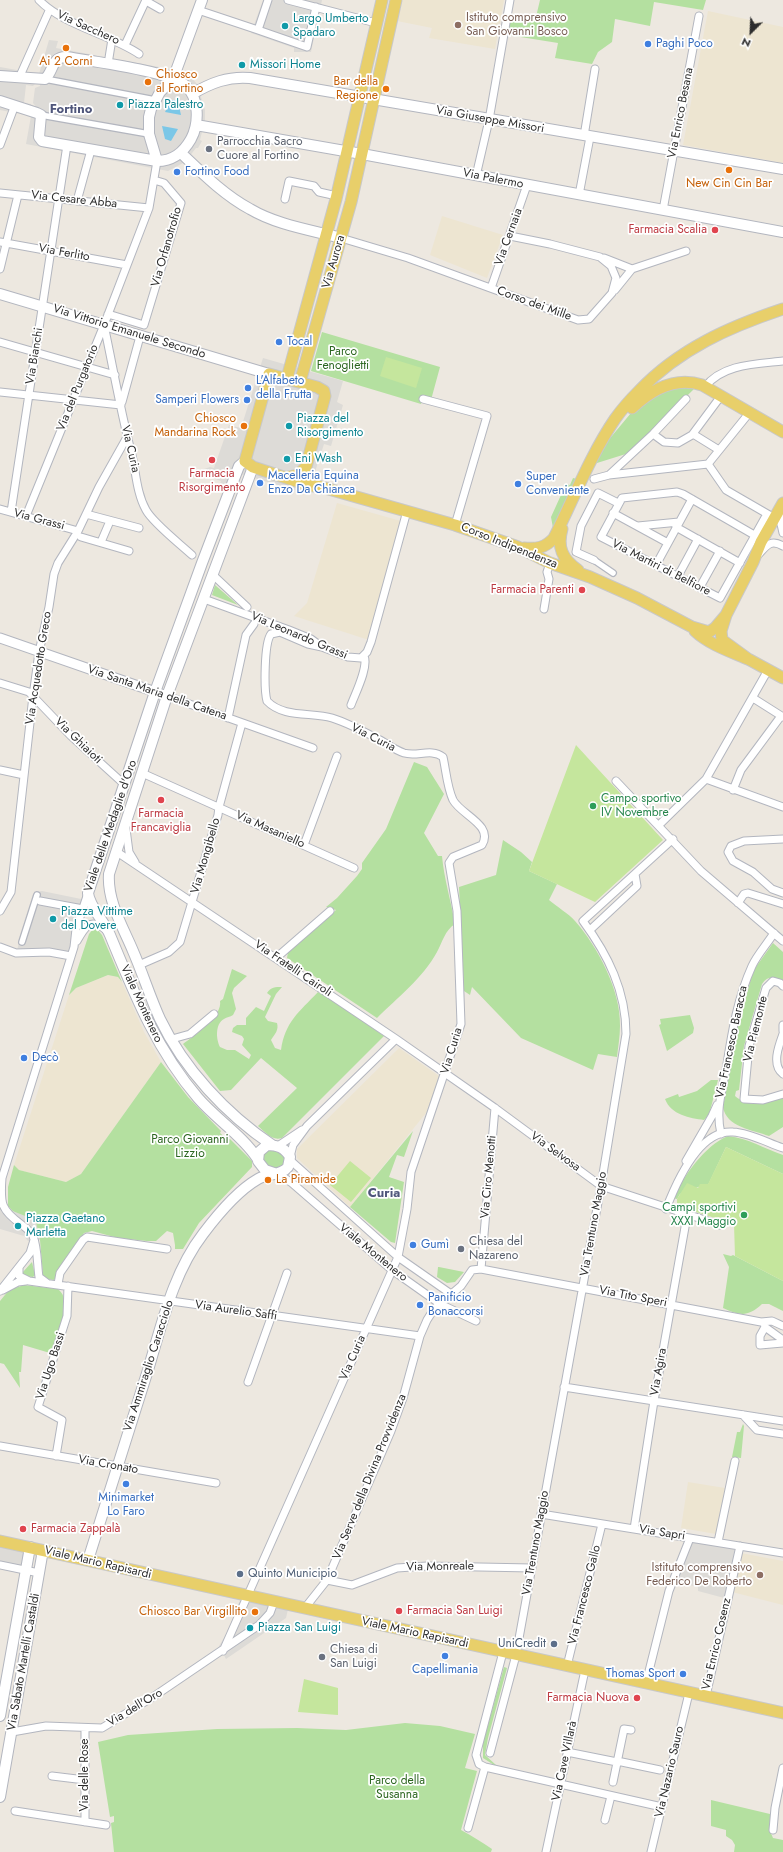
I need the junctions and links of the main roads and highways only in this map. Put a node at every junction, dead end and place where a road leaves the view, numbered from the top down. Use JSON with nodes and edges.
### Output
{"nodes":[{"id":1,"x":202,"y":0,"type":"edge"},
{"id":2,"x":382,"y":0,"type":"edge"},
{"id":3,"x":396,"y":0,"type":"edge"},
{"id":4,"x":174,"y":74,"type":"junction"},
{"id":5,"x":0,"y":76,"type":"edge"},
{"id":6,"x":196,"y":92,"type":"junction"},
{"id":7,"x":360,"y":97,"type":"junction"},
{"id":8,"x":373,"y":99,"type":"junction"},
{"id":9,"x":0,"y":101,"type":"edge"},
{"id":10,"x":200,"y":126,"type":"junction"},
{"id":11,"x":348,"y":152,"type":"junction"},
{"id":12,"x":362,"y":154,"type":"junction"},
{"id":13,"x":184,"y":156,"type":"junction"},
{"id":14,"x":156,"y":165,"type":"junction"},
{"id":15,"x":783,"y":170,"type":"edge"},
{"id":16,"x":783,"y":232,"type":"edge"},
{"id":17,"x":327,"y":234,"type":"junction"},
{"id":18,"x":341,"y":238,"type":"junction"},
{"id":19,"x":315,"y":280,"type":"junction"},
{"id":20,"x":328,"y":283,"type":"junction"},
{"id":21,"x":0,"y":294,"type":"edge"},
{"id":22,"x":783,"y":309,"type":"edge"},
{"id":23,"x":303,"y":319,"type":"junction"},
{"id":24,"x":317,"y":323,"type":"junction"},
{"id":25,"x":264,"y":372,"type":"junction"},
{"id":26,"x":287,"y":378,"type":"junction"},
{"id":27,"x":300,"y":382,"type":"junction"},
{"id":28,"x":783,"y":432,"type":"edge"},
{"id":29,"x":603,"y":439,"type":"junction"},
{"id":30,"x":306,"y":466,"type":"junction"},
{"id":31,"x":249,"y":468,"type":"junction"},
{"id":32,"x":288,"y":477,"type":"junction"},
{"id":33,"x":318,"y":486,"type":"junction"},
{"id":34,"x":783,"y":502,"type":"edge"},
{"id":35,"x":567,"y":512,"type":"junction"},
{"id":36,"x":775,"y":516,"type":"edge"},
{"id":37,"x":518,"y":547,"type":"junction"},
{"id":38,"x":590,"y":577,"type":"junction"},
{"id":39,"x":726,"y":615,"type":"junction"},
{"id":40,"x":692,"y":628,"type":"junction"},
{"id":41,"x":748,"y":660,"type":"junction"},
{"id":42,"x":783,"y":678,"type":"edge"},
{"id":43,"x":109,"y":886,"type":"joint"},
{"id":44,"x":88,"y":893,"type":"junction"},
{"id":45,"x":113,"y":905,"type":"junction"},
{"id":46,"x":275,"y":1146,"type":"junction"},
{"id":47,"x":258,"y":1160,"type":"junction"},
{"id":48,"x":275,"y":1173,"type":"junction"},
{"id":49,"x":244,"y":1189,"type":"junction"},
{"id":50,"x":0,"y":1541,"type":"edge"},
{"id":51,"x":30,"y":1547,"type":"junction"},
{"id":52,"x":43,"y":1550,"type":"junction"},
{"id":53,"x":88,"y":1560,"type":"junction"},
{"id":54,"x":783,"y":1713,"type":"edge"},
{"id":55,"x":0,"y":1716,"type":"edge"},
{"id":56,"x":0,"y":1797,"type":"edge"}],
"edges":[{"from":1,"to":4,"type":"main road"},
{"from":2,"to":7,"type":"main road","name":"Via Aurora"},
{"from":3,"to":8,"type":"main road","name":"Via Aurora"},
{"from":4,"to":5,"type":"main road"},
{"from":4,"to":6,"type":"main road"},
{"from":4,"to":14,"type":"main road"},
{"from":6,"to":7,"type":"main road","name":"Via Giuseppe Missori"},
{"from":6,"to":10,"type":"main road"},
{"from":7,"to":8,"type":"main road","name":"Via Giuseppe Missori"},
{"from":7,"to":11,"type":"main road","name":"Via Aurora"},
{"from":8,"to":12,"type":"main road","name":"Via Aurora"},
{"from":8,"to":15,"type":"main road","name":"Via Giuseppe Missori"},
{"from":9,"to":14,"type":"main road"},
{"from":10,"to":11,"type":"main road","name":"Via Palermo"},
{"from":10,"to":13,"type":"main road"},
{"from":11,"to":12,"type":"main road","name":"Via Palermo"},
{"from":11,"to":17,"type":"main road","name":"Via Aurora"},
{"from":12,"to":16,"type":"main road","name":"Via Palermo"},
{"from":12,"to":18,"type":"main road","name":"Via Aurora"},
{"from":13,"to":14,"type":"main road"},
{"from":13,"to":17,"type":"main road"},
{"from":17,"to":18,"type":"main road"},
{"from":17,"to":19,"type":"main road","name":"Via Aurora"},
{"from":18,"to":20,"type":"main road","name":"Via Aurora"},
{"from":19,"to":20,"type":"main road"},
{"from":19,"to":23,"type":"main road","name":"Via Aurora"},
{"from":20,"to":24,"type":"main road","name":"Via Aurora"},
{"from":21,"to":25,"type":"main road","name":"Via Vittorio Emanuele Secondo"},
{"from":22,"to":29,"type":"main road"},
{"from":23,"to":24,"type":"main road"},
{"from":23,"to":26,"type":"main road","name":"Via Aurora"},
{"from":24,"to":27,"type":"main road","name":"Via Aurora"},
{"from":25,"to":26,"type":"main road"},
{"from":25,"to":31,"type":"main road"},
{"from":26,"to":27,"type":"main road"},
{"from":27,"to":30,"type":"main road"},
{"from":28,"to":29,"type":"main road"},
{"from":29,"to":35,"type":"main road"},
{"from":30,"to":32,"type":"main road"},
{"from":30,"to":33,"type":"main road"},
{"from":31,"to":32,"type":"main road","name":"Corso Indipendenza"},
{"from":31,"to":43,"type":"main road","name":"Viale delle Medaglie d'Oro"},
{"from":31,"to":44,"type":"main road","name":"Viale delle Medaglie d'Oro"},
{"from":32,"to":33,"type":"main road","name":"Corso Indipendenza"},
{"from":33,"to":37,"type":"main road","name":"Corso Indipendenza"},
{"from":34,"to":36,"type":"main road"},
{"from":35,"to":37,"type":"main road"},
{"from":35,"to":38,"type":"main road"},
{"from":36,"to":39,"type":"main road"},
{"from":37,"to":38,"type":"main road","name":"Corso Indipendenza"},
{"from":38,"to":40,"type":"main road","name":"Corso Indipendenza"},
{"from":39,"to":40,"type":"main road"},
{"from":39,"to":41,"type":"main road"},
{"from":40,"to":41,"type":"main road"},
{"from":41,"to":42,"type":"main road"},
{"from":43,"to":45,"type":"main road","name":"Viale Montenero"},
{"from":44,"to":45,"type":"main road"},
{"from":44,"to":47,"type":"main road","name":"Viale Montenero"},
{"from":45,"to":46,"type":"main road","name":"Viale Montenero"},
{"from":46,"to":47,"type":"main road"},
{"from":46,"to":48,"type":"main road"},
{"from":47,"to":48,"type":"main road"},
{"from":47,"to":49,"type":"main road","name":"Via Ammiraglio Caracciolo"},
{"from":48,"to":49,"type":"main road","name":"Via Ammiraglio Caracciolo"},
{"from":49,"to":53,"type":"main road","name":"Via Ammiraglio Caracciolo"},
{"from":50,"to":51,"type":"main road","name":"Viale Mario Rapisardi"},
{"from":51,"to":52,"type":"main road","name":"Viale Mario Rapisardi"},
{"from":51,"to":55,"type":"main road","name":"Via Sabato Martelli Castaldi"},
{"from":52,"to":53,"type":"main road","name":"Viale Mario Rapisardi"},
{"from":52,"to":56,"type":"main road","name":"Via Sabato Martelli Castaldi"},
{"from":53,"to":54,"type":"main road","name":"Viale Mario Rapisardi"}]}
